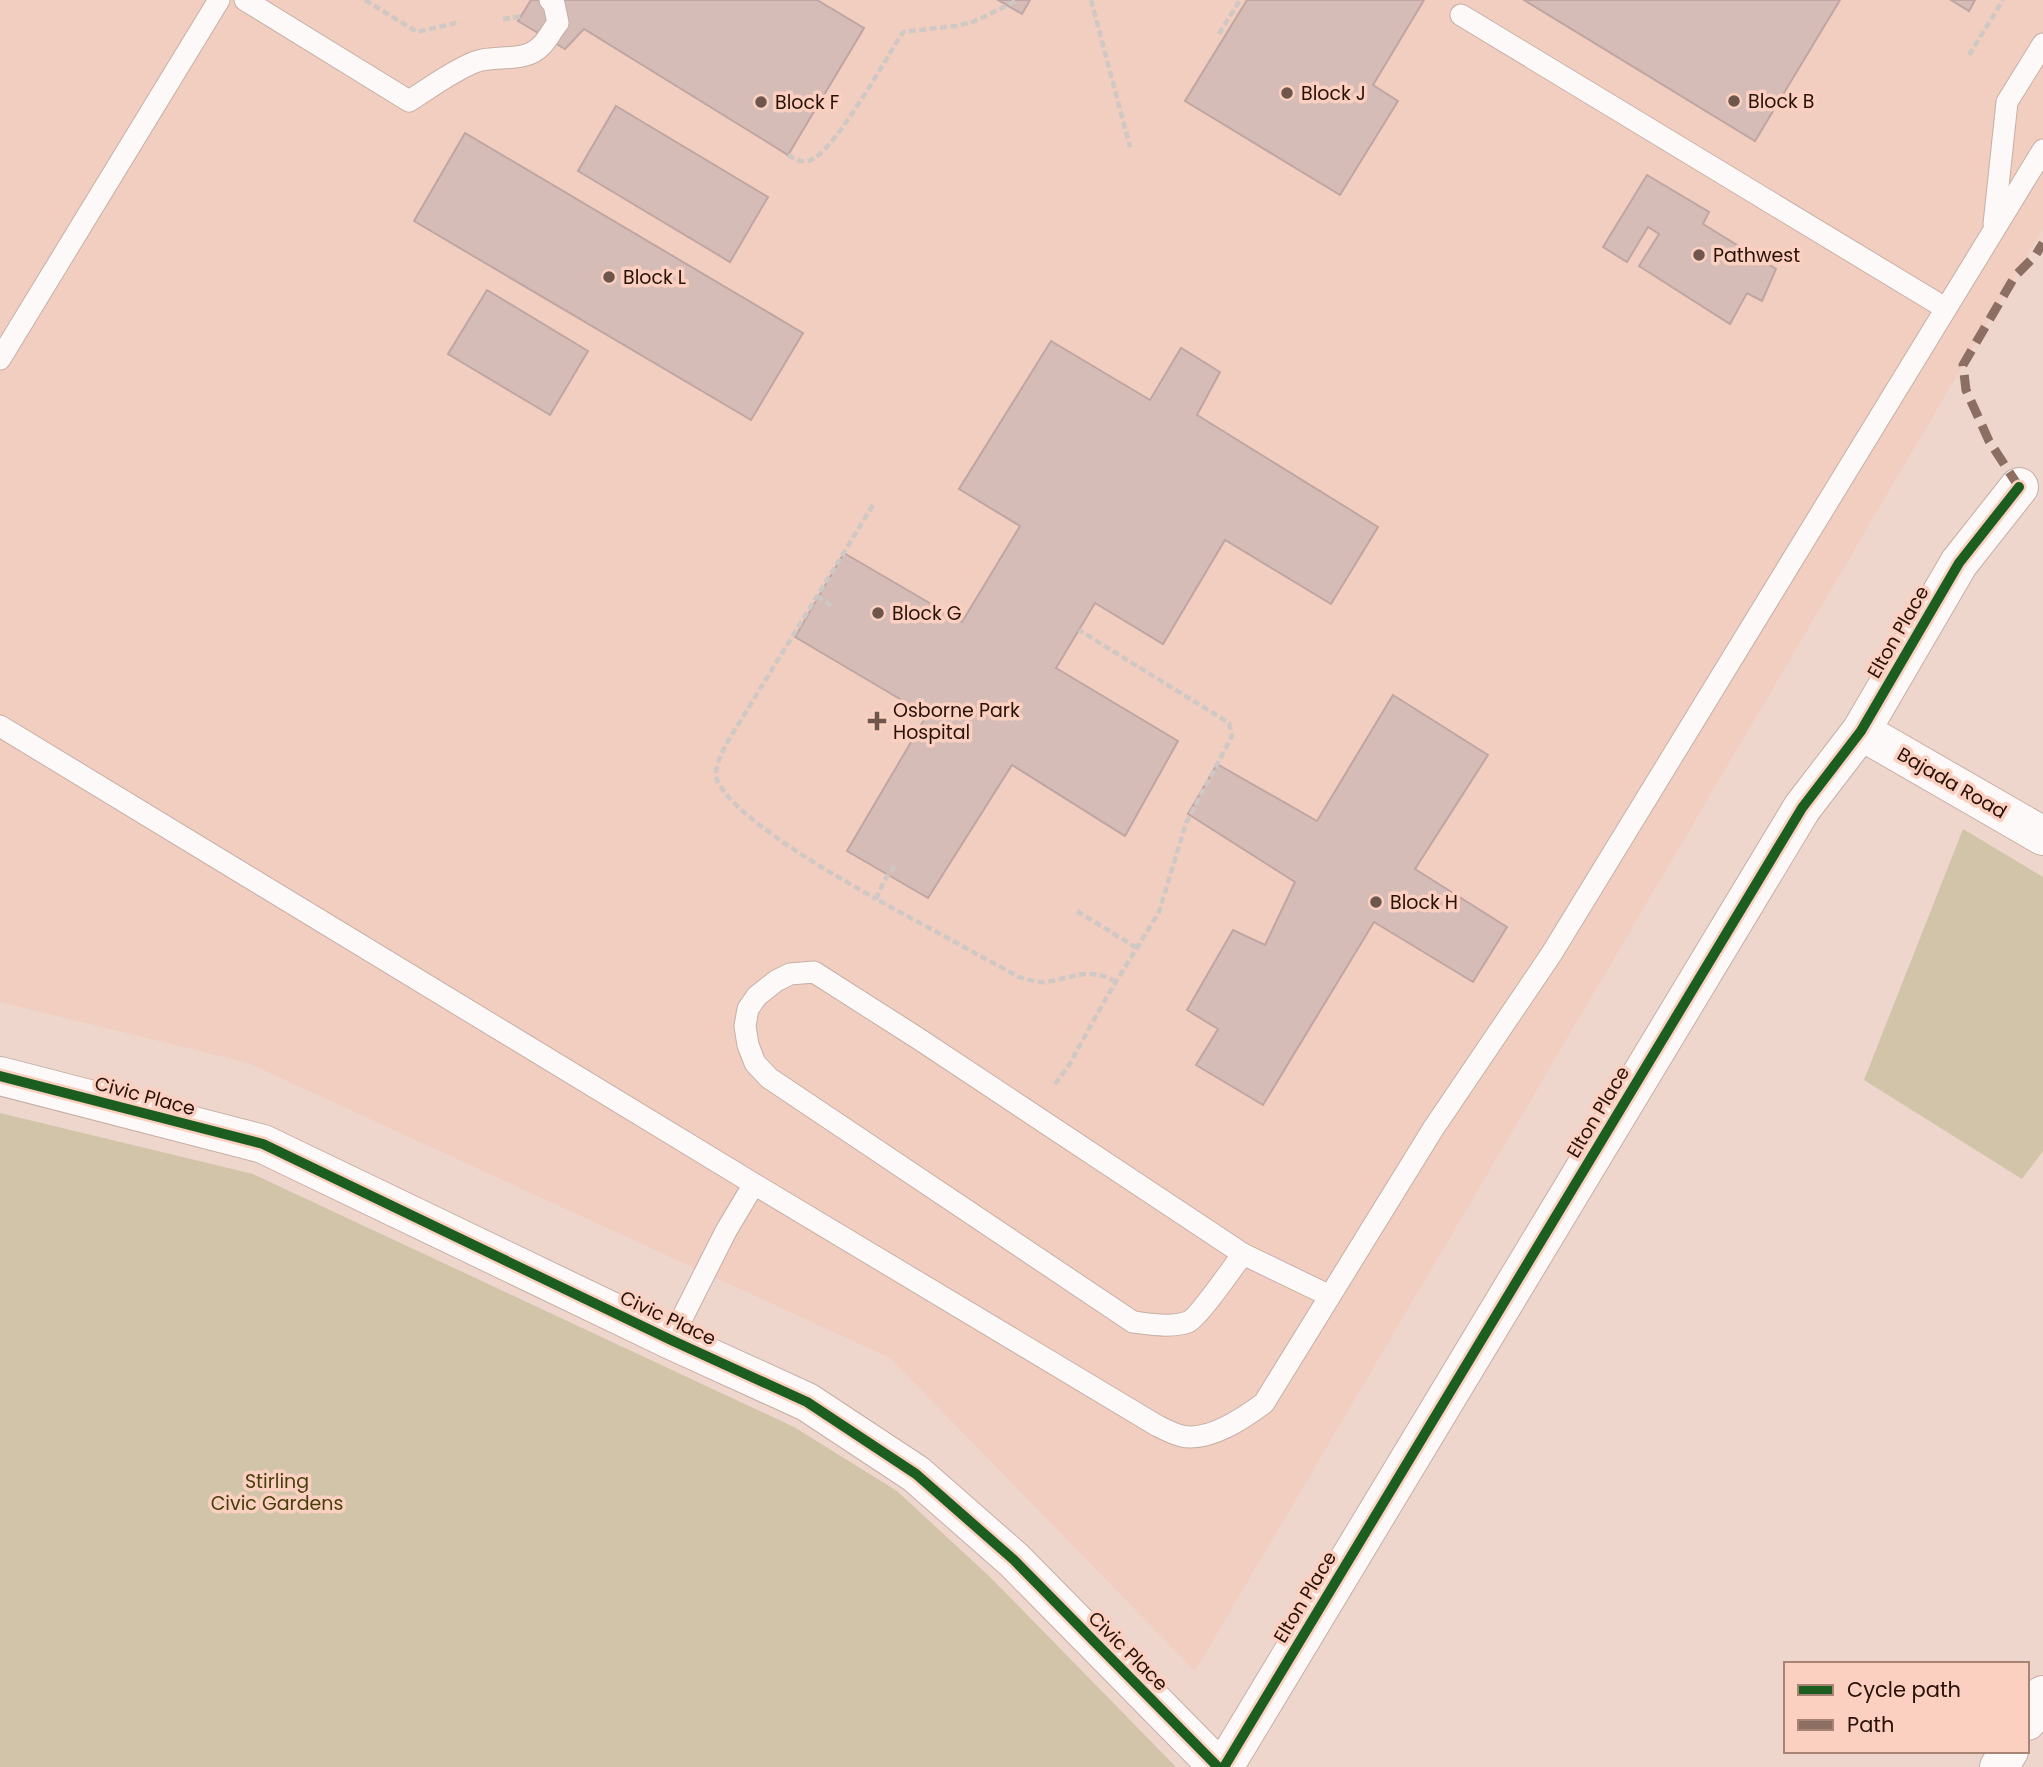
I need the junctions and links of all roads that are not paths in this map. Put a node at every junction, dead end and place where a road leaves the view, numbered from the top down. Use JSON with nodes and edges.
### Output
{"nodes":[{"id":1,"x":219,"y":0,"type":"edge"},
{"id":2,"x":245,"y":0,"type":"edge"},
{"id":3,"x":550,"y":0,"type":"edge"},
{"id":4,"x":1461,"y":15,"type":"dead end"},
{"id":5,"x":2043,"y":44,"type":"edge"},
{"id":6,"x":2043,"y":150,"type":"edge"},
{"id":7,"x":1993,"y":229,"type":"junction"},
{"id":8,"x":1945,"y":308,"type":"junction"},
{"id":9,"x":0,"y":359,"type":"edge"},
{"id":10,"x":2019,"y":487,"type":"dead end"},
{"id":11,"x":0,"y":726,"type":"edge"},
{"id":12,"x":1861,"y":731,"type":"junction"},
{"id":13,"x":2043,"y":836,"type":"edge"},
{"id":14,"x":0,"y":1076,"type":"edge"},
{"id":15,"x":754,"y":1184,"type":"junction"},
{"id":16,"x":1243,"y":1254,"type":"junction"},
{"id":17,"x":1330,"y":1296,"type":"junction"},
{"id":18,"x":671,"y":1340,"type":"junction"},
{"id":19,"x":2043,"y":1695,"type":"edge"},
{"id":20,"x":2029,"y":1718,"type":"edge"},
{"id":21,"x":1218,"y":1767,"type":"edge"},
{"id":22,"x":1224,"y":1767,"type":"edge"}],
"edges":[{"from":1,"to":9,"type":"lane"},
{"from":2,"to":3,"type":"lane"},
{"from":4,"to":8,"type":"lane"},
{"from":5,"to":7,"type":"lane"},
{"from":6,"to":7,"type":"lane"},
{"from":7,"to":8,"type":"lane"},
{"from":8,"to":17,"type":"lane"},
{"from":10,"to":12,"type":"street","name":"Elton Place"},
{"from":11,"to":15,"type":"lane"},
{"from":12,"to":13,"type":"street","name":"Bajada Road"},
{"from":12,"to":22,"type":"street","name":"Elton Place"},
{"from":14,"to":18,"type":"street","name":"Civic Place"},
{"from":15,"to":17,"type":"lane"},
{"from":15,"to":18,"type":"lane"},
{"from":16,"to":16,"type":"lane"},
{"from":16,"to":17,"type":"lane"},
{"from":18,"to":21,"type":"street","name":"Civic Place"},
{"from":19,"to":20,"type":"street"}]}
